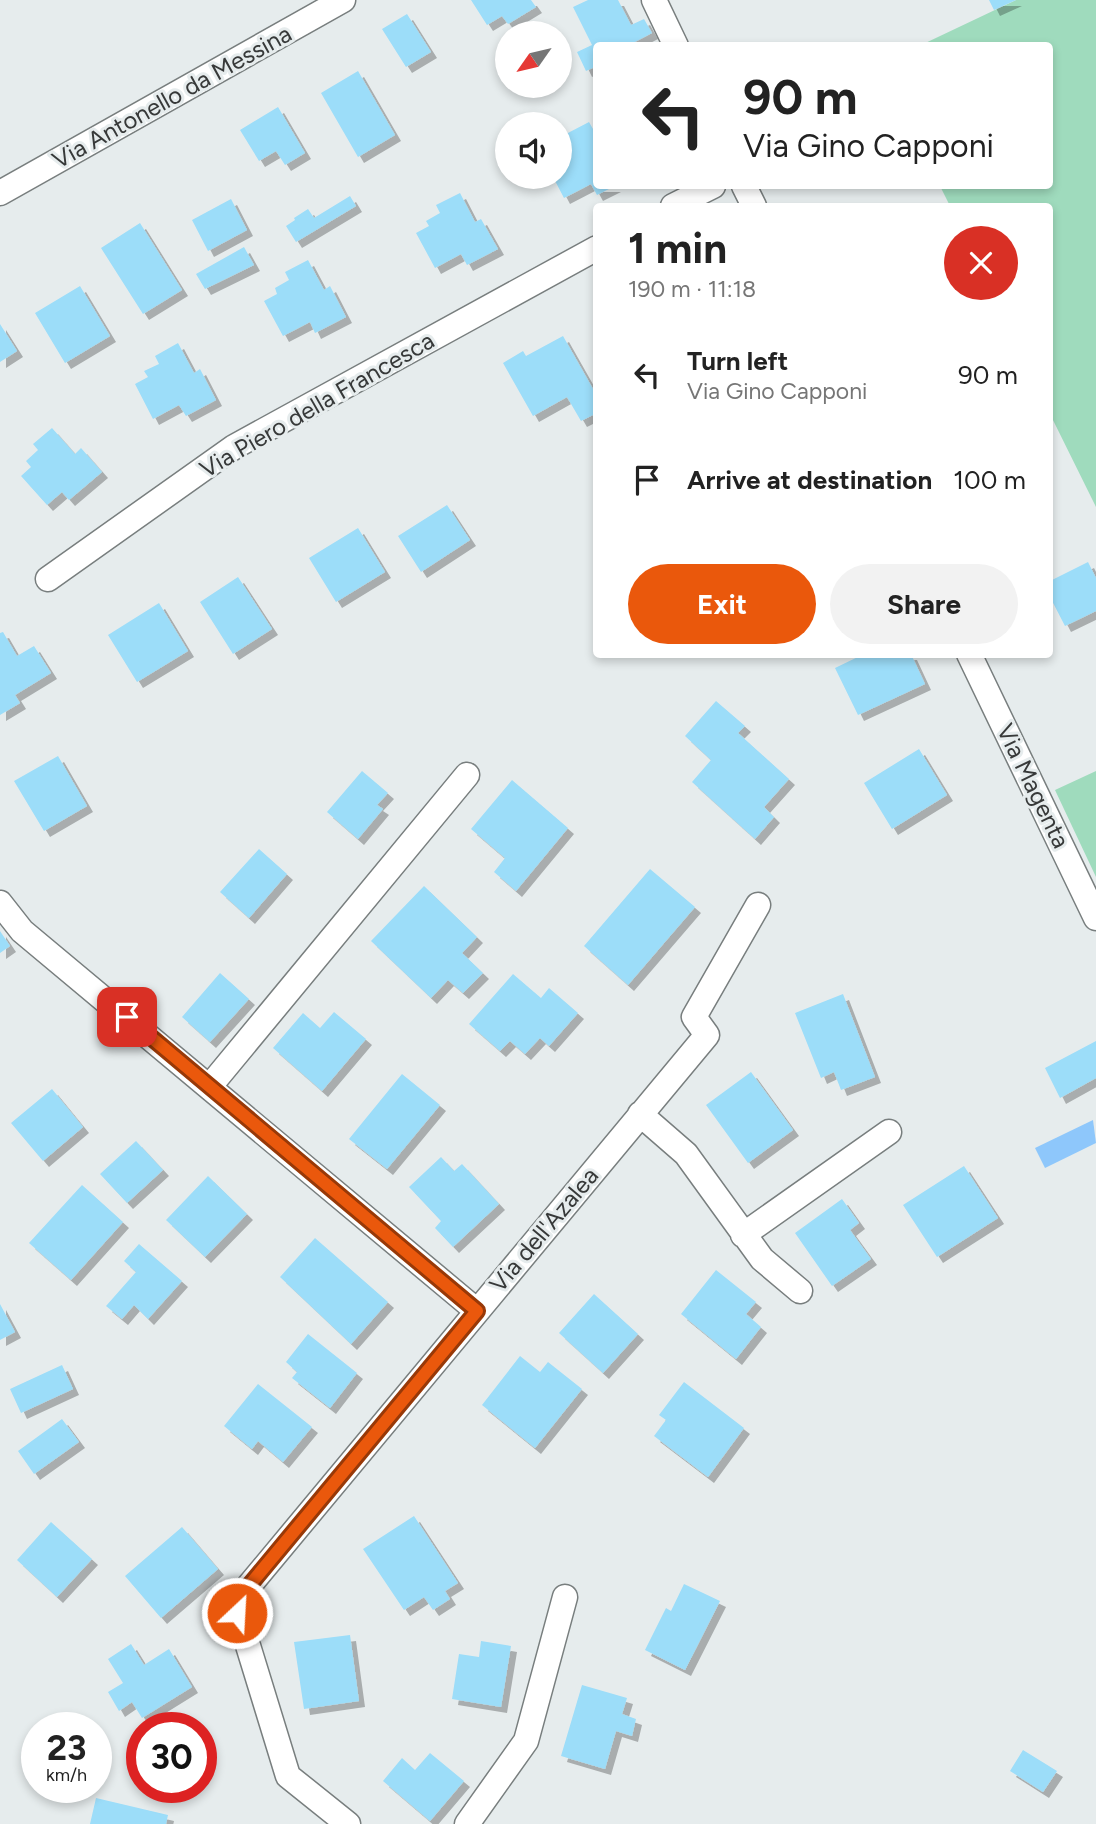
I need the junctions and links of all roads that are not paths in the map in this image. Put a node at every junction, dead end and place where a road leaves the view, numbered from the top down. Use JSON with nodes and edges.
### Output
{"nodes":[{"id":1,"x":343,"y":0,"type":"edge"},
{"id":2,"x":654,"y":0,"type":"edge"},
{"id":3,"x":674,"y":42,"type":"edge"},
{"id":4,"x":707,"y":189,"type":"edge"},
{"id":5,"x":0,"y":193,"type":"edge"},
{"id":6,"x":680,"y":203,"type":"edge"},
{"id":7,"x":593,"y":250,"type":"edge"},
{"id":8,"x":47,"y":579,"type":"dead end"},
{"id":9,"x":971,"y":658,"type":"edge"},
{"id":10,"x":467,"y":775,"type":"dead end"},
{"id":11,"x":0,"y":903,"type":"edge"},
{"id":12,"x":758,"y":905,"type":"dead end"},
{"id":13,"x":1096,"y":918,"type":"edge"},
{"id":14,"x":210,"y":1086,"type":"junction"},
{"id":15,"x":640,"y":1114,"type":"junction"},
{"id":16,"x":889,"y":1132,"type":"dead end"},
{"id":17,"x":743,"y":1235,"type":"junction"},
{"id":18,"x":800,"y":1291,"type":"dead end"},
{"id":19,"x":477,"y":1311,"type":"junction"},
{"id":20,"x":565,"y":1597,"type":"dead end"},
{"id":21,"x":348,"y":1824,"type":"edge"},
{"id":22,"x":467,"y":1824,"type":"edge"}],
"edges":[{"from":1,"to":5,"type":"street","name":"Via Antonello da Messina"},
{"from":2,"to":3,"type":"street"},
{"from":4,"to":6,"type":"street"},
{"from":7,"to":8,"type":"street","name":"Via Piero della Francesca"},
{"from":9,"to":13,"type":"street","name":"Via Magenta"},
{"from":10,"to":14,"type":"street"},
{"from":11,"to":14,"type":"street"},
{"from":12,"to":15,"type":"street","name":"Via dell'Azalea"},
{"from":14,"to":19,"type":"street"},
{"from":15,"to":17,"type":"street"},
{"from":15,"to":19,"type":"street","name":"Via dell'Azalea"},
{"from":16,"to":17,"type":"street"},
{"from":17,"to":18,"type":"street"},
{"from":19,"to":21,"type":"street","name":"Via dell'Azalea"},
{"from":20,"to":22,"type":"street"}]}
